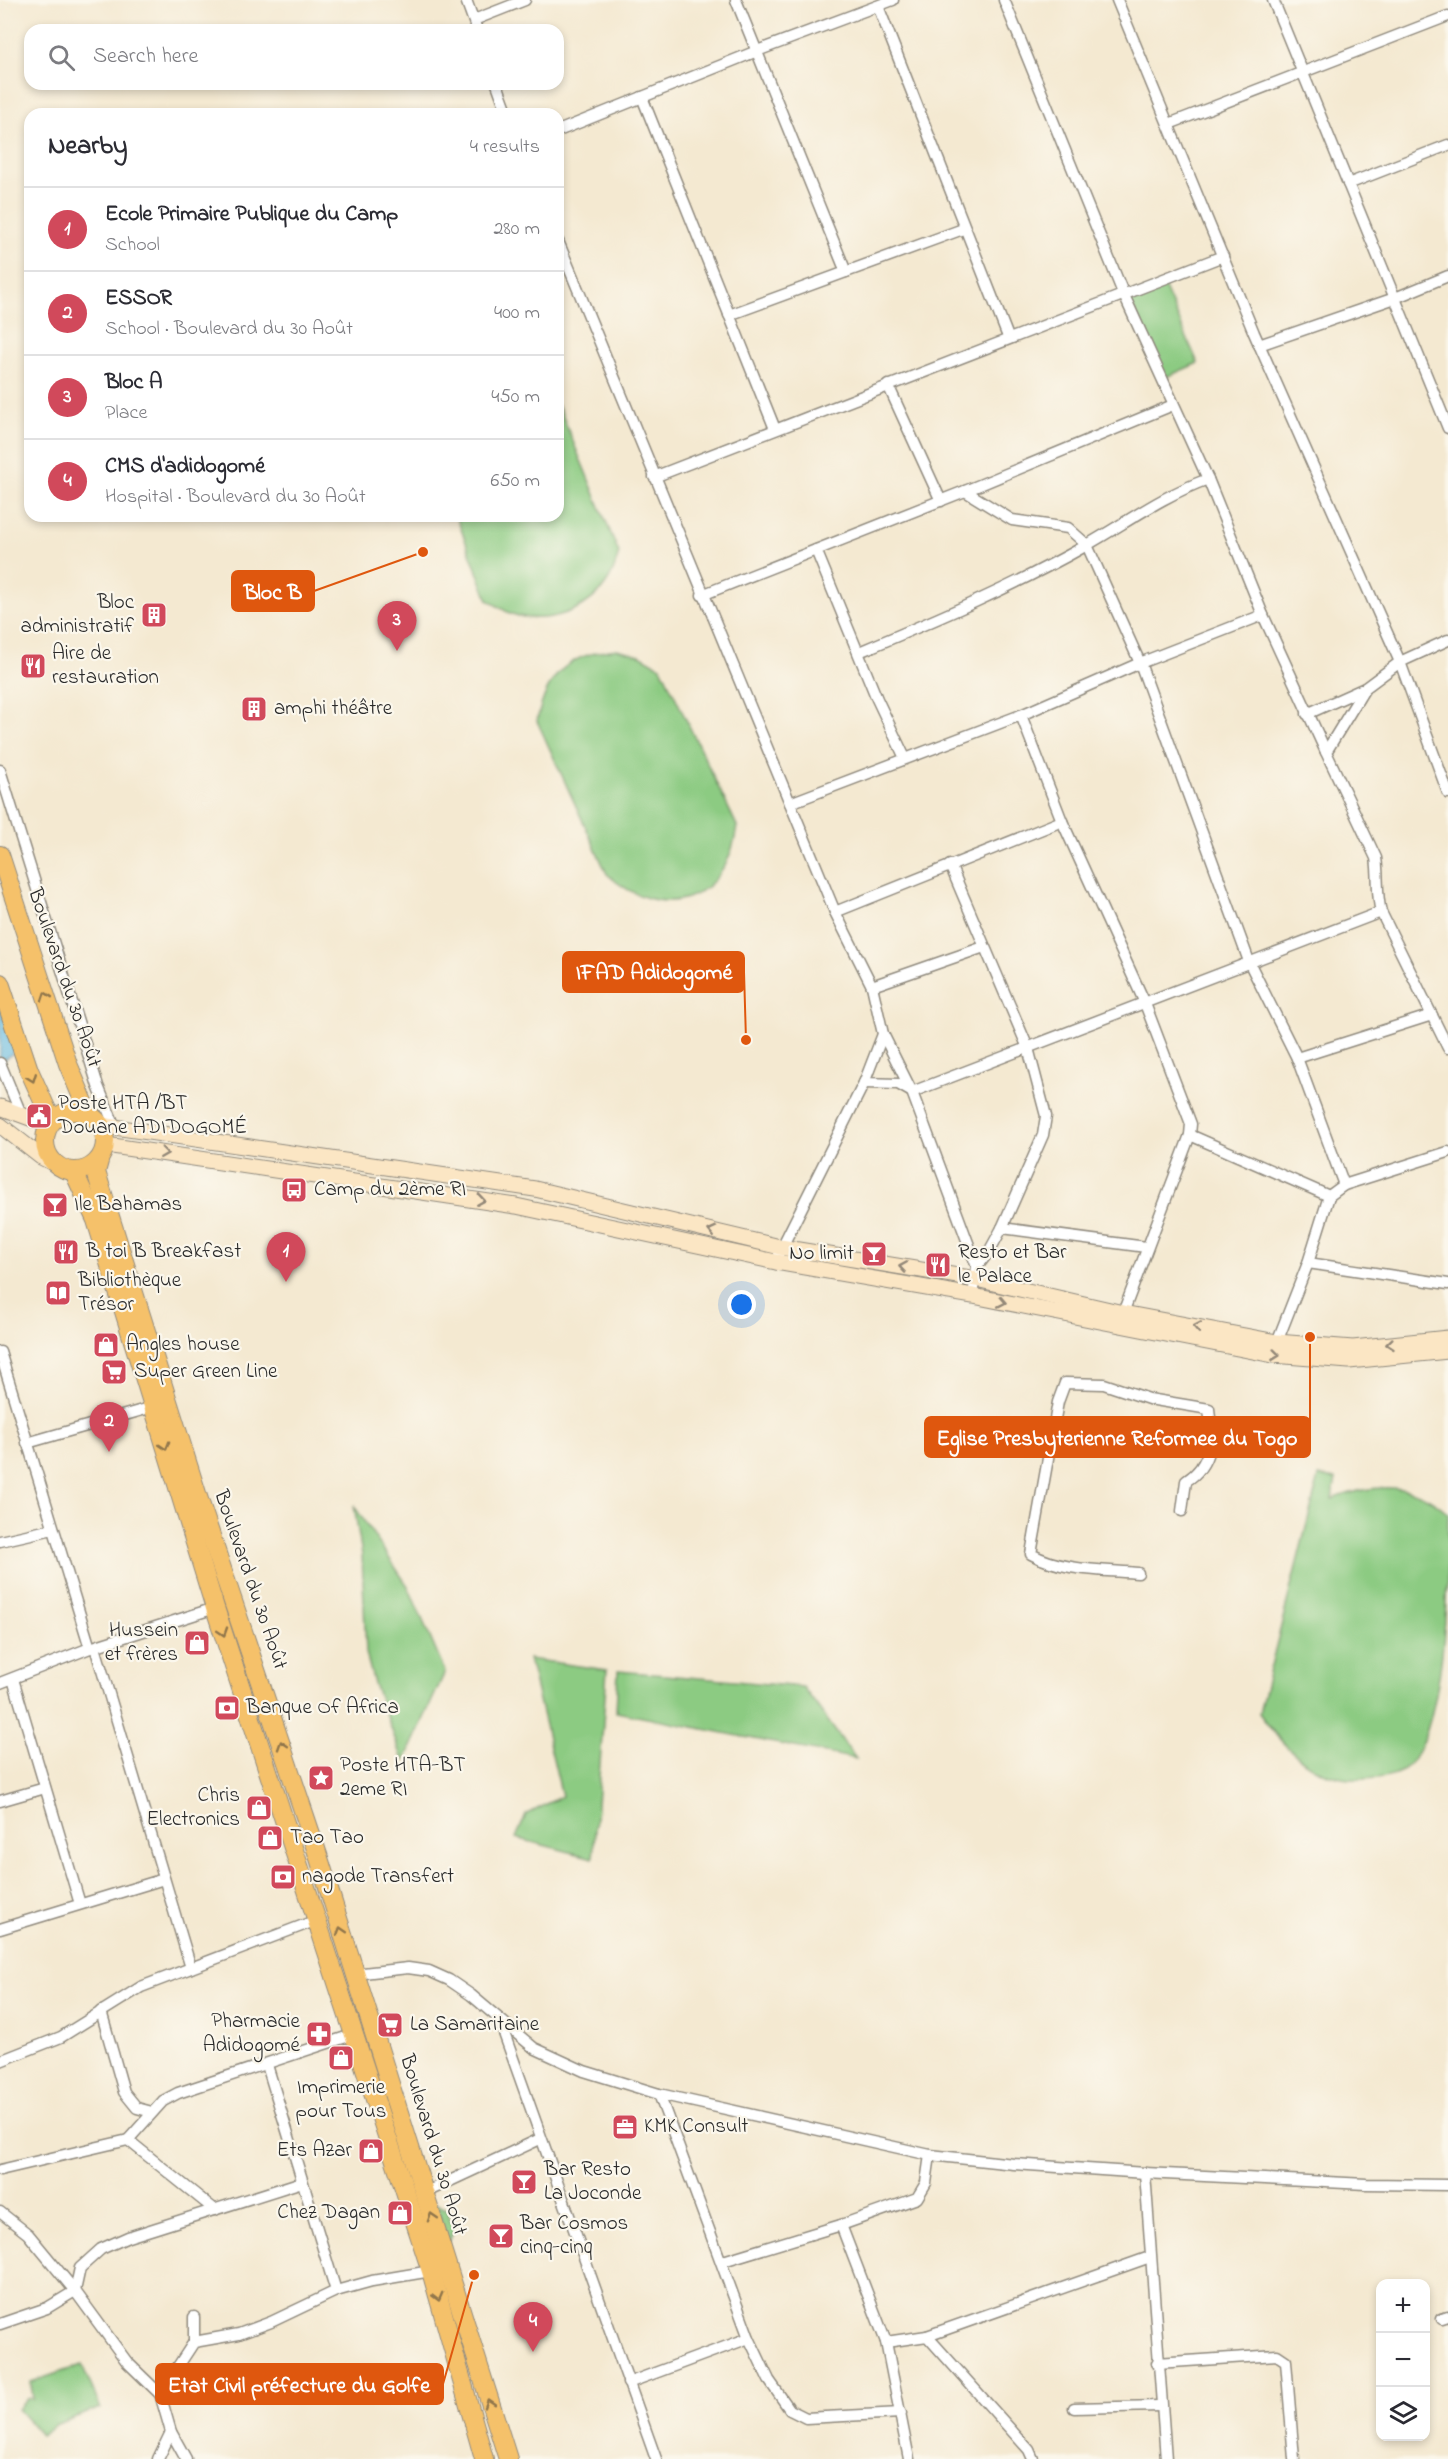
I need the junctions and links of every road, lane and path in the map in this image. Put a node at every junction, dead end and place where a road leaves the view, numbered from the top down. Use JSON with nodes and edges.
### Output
{"nodes":[{"id":1,"x":466,"y":0,"type":"edge"},
{"id":2,"x":525,"y":0,"type":"edge"},
{"id":3,"x":736,"y":0,"type":"edge"},
{"id":4,"x":893,"y":0,"type":"edge"},
{"id":5,"x":1004,"y":0,"type":"edge"},
{"id":6,"x":1117,"y":0,"type":"edge"},
{"id":7,"x":1273,"y":0,"type":"edge"},
{"id":8,"x":878,"y":6,"type":"junction"},
{"id":9,"x":1448,"y":16,"type":"edge"},
{"id":10,"x":476,"y":24,"type":"edge"},
{"id":11,"x":478,"y":24,"type":"edge"},
{"id":12,"x":757,"y":51,"type":"junction"},
{"id":13,"x":1303,"y":72,"type":"junction"},
{"id":14,"x":499,"y":90,"type":"edge"},
{"id":15,"x":642,"y":97,"type":"junction"},
{"id":16,"x":506,"y":108,"type":"edge"},
{"id":17,"x":1168,"y":124,"type":"junction"},
{"id":18,"x":564,"y":129,"type":"edge"},
{"id":19,"x":1448,"y":145,"type":"edge"},
{"id":20,"x":1348,"y":184,"type":"junction"},
{"id":21,"x":963,"y":229,"type":"junction"},
{"id":22,"x":564,"y":256,"type":"edge"},
{"id":23,"x":1223,"y":256,"type":"junction"},
{"id":24,"x":846,"y":272,"type":"junction"},
{"id":25,"x":1448,"y":276,"type":"edge"},
{"id":26,"x":1123,"y":293,"type":"junction"},
{"id":27,"x":1395,"y":298,"type":"junction"},
{"id":28,"x":729,"y":315,"type":"junction"},
{"id":29,"x":1008,"y":338,"type":"junction"},
{"id":30,"x":1259,"y":345,"type":"junction"},
{"id":31,"x":888,"y":385,"type":"junction"},
{"id":32,"x":1173,"y":405,"type":"junction"},
{"id":33,"x":1448,"y":428,"type":"edge"},
{"id":34,"x":775,"y":429,"type":"junction"},
{"id":35,"x":654,"y":477,"type":"junction"},
{"id":36,"x":1208,"y":479,"type":"junction"},
{"id":37,"x":964,"y":491,"type":"junction"},
{"id":38,"x":941,"y":501,"type":"junction"},
{"id":39,"x":1087,"y":545,"type":"junction"},
{"id":40,"x":816,"y":550,"type":"junction"},
{"id":41,"x":702,"y":595,"type":"junction"},
{"id":42,"x":1263,"y":615,"type":"junction"},
{"id":43,"x":1448,"y":640,"type":"edge"},
{"id":44,"x":859,"y":651,"type":"junction"},
{"id":45,"x":1400,"y":662,"type":"junction"},
{"id":46,"x":1140,"y":663,"type":"junction"},
{"id":47,"x":1365,"y":688,"type":"junction"},
{"id":48,"x":1307,"y":714,"type":"junction"},
{"id":49,"x":1021,"y":715,"type":"junction"},
{"id":50,"x":1326,"y":752,"type":"junction"},
{"id":51,"x":905,"y":758,"type":"junction"},
{"id":52,"x":0,"y":770,"type":"edge"},
{"id":53,"x":1448,"y":793,"type":"edge"},
{"id":54,"x":790,"y":803,"type":"junction"},
{"id":55,"x":1062,"y":820,"type":"junction"},
{"id":56,"x":0,"y":855,"type":"edge"},
{"id":57,"x":950,"y":865,"type":"junction"},
{"id":58,"x":835,"y":912,"type":"junction"},
{"id":59,"x":1382,"y":912,"type":"junction"},
{"id":60,"x":984,"y":947,"type":"junction"},
{"id":61,"x":1250,"y":964,"type":"junction"},
{"id":62,"x":0,"y":983,"type":"edge"},
{"id":63,"x":872,"y":986,"type":"junction"},
{"id":64,"x":1144,"y":1001,"type":"junction"},
{"id":65,"x":1432,"y":1015,"type":"junction"},
{"id":66,"x":884,"y":1034,"type":"junction"},
{"id":67,"x":1028,"y":1048,"type":"junction"},
{"id":68,"x":1448,"y":1048,"type":"edge"},
{"id":69,"x":1297,"y":1058,"type":"junction"},
{"id":70,"x":0,"y":1063,"type":"edge"},
{"id":71,"x":864,"y":1083,"type":"junction"},
{"id":72,"x":912,"y":1092,"type":"junction"},
{"id":73,"x":0,"y":1107,"type":"edge"},
{"id":74,"x":21,"y":1114,"type":"junction"},
{"id":75,"x":102,"y":1122,"type":"junction"},
{"id":76,"x":50,"y":1123,"type":"junction"},
{"id":77,"x":0,"y":1125,"type":"edge"},
{"id":78,"x":1190,"y":1135,"type":"junction"},
{"id":79,"x":1448,"y":1152,"type":"edge"},
{"id":80,"x":102,"y":1153,"type":"junction"},
{"id":81,"x":55,"y":1164,"type":"junction"},
{"id":82,"x":74,"y":1172,"type":"junction"},
{"id":83,"x":1344,"y":1185,"type":"junction"},
{"id":84,"x":1329,"y":1196,"type":"junction"},
{"id":85,"x":1002,"y":1228,"type":"junction"},
{"id":86,"x":1146,"y":1246,"type":"junction"},
{"id":87,"x":778,"y":1254,"type":"junction"},
{"id":88,"x":1308,"y":1263,"type":"junction"},
{"id":89,"x":977,"y":1273,"type":"junction"},
{"id":90,"x":1448,"y":1284,"type":"edge"},
{"id":91,"x":973,"y":1296,"type":"junction"},
{"id":92,"x":1123,"y":1313,"type":"junction"},
{"id":93,"x":1448,"y":1338,"type":"edge"},
{"id":94,"x":1277,"y":1342,"type":"junction"},
{"id":95,"x":1448,"y":1351,"type":"edge"},
{"id":96,"x":0,"y":1352,"type":"edge"},
{"id":97,"x":153,"y":1407,"type":"junction"},
{"id":98,"x":27,"y":1443,"type":"junction"},
{"id":99,"x":1182,"y":1511,"type":"dead end"},
{"id":100,"x":53,"y":1529,"type":"junction"},
{"id":101,"x":0,"y":1541,"type":"edge"},
{"id":102,"x":1138,"y":1573,"type":"dead end"},
{"id":103,"x":215,"y":1608,"type":"junction"},
{"id":104,"x":93,"y":1648,"type":"junction"},
{"id":105,"x":13,"y":1679,"type":"junction"},
{"id":106,"x":0,"y":1683,"type":"edge"},
{"id":107,"x":45,"y":1788,"type":"junction"},
{"id":108,"x":0,"y":1801,"type":"edge"},
{"id":109,"x":318,"y":1855,"type":"junction"},
{"id":110,"x":297,"y":1861,"type":"junction"},
{"id":111,"x":164,"y":1879,"type":"junction"},
{"id":112,"x":80,"y":1904,"type":"junction"},
{"id":113,"x":317,"y":1920,"type":"junction"},
{"id":114,"x":0,"y":1929,"type":"edge"},
{"id":115,"x":191,"y":1968,"type":"junction"},
{"id":116,"x":354,"y":1974,"type":"junction"},
{"id":117,"x":101,"y":2011,"type":"junction"},
{"id":118,"x":500,"y":2022,"type":"junction"},
{"id":119,"x":372,"y":2029,"type":"junction"},
{"id":120,"x":352,"y":2034,"type":"junction"},
{"id":121,"x":0,"y":2061,"type":"edge"},
{"id":122,"x":267,"y":2065,"type":"junction"},
{"id":123,"x":659,"y":2094,"type":"junction"},
{"id":124,"x":152,"y":2112,"type":"junction"},
{"id":125,"x":540,"y":2139,"type":"junction"},
{"id":126,"x":128,"y":2140,"type":"junction"},
{"id":127,"x":930,"y":2155,"type":"junction"},
{"id":128,"x":0,"y":2170,"type":"edge"},
{"id":129,"x":1145,"y":2173,"type":"junction"},
{"id":130,"x":302,"y":2182,"type":"junction"},
{"id":131,"x":1448,"y":2185,"type":"edge"},
{"id":132,"x":416,"y":2196,"type":"junction"},
{"id":133,"x":215,"y":2210,"type":"junction"},
{"id":134,"x":0,"y":2212,"type":"edge"},
{"id":135,"x":841,"y":2225,"type":"junction"},
{"id":136,"x":1150,"y":2257,"type":"junction"},
{"id":137,"x":723,"y":2260,"type":"junction"},
{"id":138,"x":431,"y":2271,"type":"junction"},
{"id":139,"x":336,"y":2290,"type":"junction"},
{"id":140,"x":75,"y":2291,"type":"junction"},
{"id":141,"x":194,"y":2317,"type":"dead end"},
{"id":142,"x":0,"y":2324,"type":"edge"},
{"id":143,"x":927,"y":2336,"type":"junction"},
{"id":144,"x":749,"y":2338,"type":"junction"},
{"id":145,"x":194,"y":2342,"type":"junction"},
{"id":146,"x":886,"y":2342,"type":"junction"},
{"id":147,"x":1157,"y":2362,"type":"junction"},
{"id":148,"x":628,"y":2383,"type":"junction"},
{"id":149,"x":160,"y":2394,"type":"junction"},
{"id":150,"x":1161,"y":2406,"type":"junction"},
{"id":151,"x":1074,"y":2408,"type":"dead end"},
{"id":152,"x":901,"y":2413,"type":"junction"},
{"id":153,"x":171,"y":2432,"type":"junction"},
{"id":154,"x":158,"y":2459,"type":"edge"},
{"id":155,"x":186,"y":2459,"type":"edge"},
{"id":156,"x":484,"y":2459,"type":"edge"},
{"id":157,"x":508,"y":2459,"type":"edge"},
{"id":158,"x":656,"y":2459,"type":"edge"},
{"id":159,"x":909,"y":2459,"type":"edge"},
{"id":160,"x":1033,"y":2459,"type":"edge"},
{"id":161,"x":1166,"y":2459,"type":"edge"},
{"id":162,"x":1294,"y":2459,"type":"edge"}],
"edges":[{"from":1,"to":10,"type":"street"},
{"from":2,"to":11,"type":"street"},
{"from":3,"to":12,"type":"street"},
{"from":4,"to":8,"type":"street"},
{"from":5,"to":26,"type":"street"},
{"from":6,"to":17,"type":"street"},
{"from":7,"to":13,"type":"street"},
{"from":8,"to":12,"type":"street"},
{"from":8,"to":21,"type":"street"},
{"from":9,"to":13,"type":"street"},
{"from":12,"to":15,"type":"street"},
{"from":12,"to":24,"type":"street"},
{"from":13,"to":17,"type":"street"},
{"from":13,"to":20,"type":"street"},
{"from":14,"to":16,"type":"street"},
{"from":15,"to":18,"type":"street"},
{"from":15,"to":28,"type":"street"},
{"from":17,"to":23,"type":"street"},
{"from":19,"to":20,"type":"street"},
{"from":20,"to":27,"type":"street"},
{"from":21,"to":24,"type":"street"},
{"from":21,"to":29,"type":"street"},
{"from":22,"to":35,"type":"street"},
{"from":23,"to":26,"type":"street"},
{"from":23,"to":30,"type":"street"},
{"from":24,"to":28,"type":"street"},
{"from":25,"to":27,"type":"street"},
{"from":26,"to":29,"type":"street"},
{"from":26,"to":32,"type":"street"},
{"from":27,"to":30,"type":"street"},
{"from":27,"to":33,"type":"street"},
{"from":28,"to":34,"type":"street"},
{"from":29,"to":31,"type":"street"},
{"from":30,"to":45,"type":"street"},
{"from":31,"to":34,"type":"street"},
{"from":31,"to":38,"type":"street"},
{"from":32,"to":36,"type":"street"},
{"from":32,"to":37,"type":"street"},
{"from":34,"to":35,"type":"street"},
{"from":35,"to":41,"type":"street"},
{"from":36,"to":39,"type":"street"},
{"from":36,"to":42,"type":"street"},
{"from":37,"to":38,"type":"street"},
{"from":37,"to":39,"type":"street"},
{"from":38,"to":40,"type":"street"},
{"from":39,"to":44,"type":"street"},
{"from":39,"to":46,"type":"street"},
{"from":40,"to":41,"type":"street"},
{"from":40,"to":44,"type":"street"},
{"from":41,"to":54,"type":"street"},
{"from":42,"to":46,"type":"street"},
{"from":42,"to":48,"type":"street"},
{"from":43,"to":45,"type":"street"},
{"from":44,"to":51,"type":"street"},
{"from":45,"to":47,"type":"street"},
{"from":45,"to":53,"type":"street"},
{"from":46,"to":49,"type":"street"},
{"from":46,"to":61,"type":"street"},
{"from":47,"to":48,"type":"street"},
{"from":47,"to":50,"type":"street"},
{"from":48,"to":50,"type":"street"},
{"from":49,"to":51,"type":"street"},
{"from":49,"to":55,"type":"street"},
{"from":50,"to":59,"type":"street"},
{"from":51,"to":54,"type":"street"},
{"from":52,"to":75,"type":"street"},
{"from":54,"to":58,"type":"street"},
{"from":55,"to":57,"type":"street"},
{"from":55,"to":64,"type":"street"},
{"from":75,"to":56,"type":"highway","name":"Boulevard du 30 Août","one_way":true},
{"from":57,"to":58,"type":"street"},
{"from":57,"to":60,"type":"street"},
{"from":58,"to":63,"type":"street"},
{"from":59,"to":61,"type":"street"},
{"from":59,"to":65,"type":"street"},
{"from":60,"to":63,"type":"street"},
{"from":60,"to":67,"type":"street"},
{"from":61,"to":64,"type":"street"},
{"from":61,"to":69,"type":"street"},
{"from":62,"to":76,"type":"highway","one_way":true},
{"from":63,"to":66,"type":"street"},
{"from":64,"to":67,"type":"street"},
{"from":64,"to":78,"type":"street"},
{"from":65,"to":68,"type":"street"},
{"from":65,"to":69,"type":"street"},
{"from":66,"to":71,"type":"street"},
{"from":66,"to":72,"type":"street"},
{"from":67,"to":72,"type":"street"},
{"from":67,"to":85,"type":"street"},
{"from":69,"to":83,"type":"street"},
{"from":70,"to":74,"type":"street"},
{"from":71,"to":72,"type":"street"},
{"from":71,"to":87,"type":"street"},
{"from":72,"to":89,"type":"street"},
{"from":73,"to":74,"type":"main road"},
{"from":74,"to":76,"type":"main road"},
{"from":75,"to":76,"type":"highway"},
{"from":75,"to":80,"type":"highway"},
{"from":87,"to":75,"type":"main road","one_way":true},
{"from":76,"to":81,"type":"highway"},
{"from":77,"to":81,"type":"main road"},
{"from":78,"to":84,"type":"street"},
{"from":78,"to":86,"type":"street"},
{"from":79,"to":83,"type":"street"},
{"from":80,"to":82,"type":"highway"},
{"from":80,"to":87,"type":"main road","one_way":true},
{"from":109,"to":80,"type":"highway","name":"Boulevard du 30 Août","one_way":true},
{"from":81,"to":82,"type":"highway"},
{"from":82,"to":97,"type":"highway","name":"Boulevard du 30 Août"},
{"from":83,"to":84,"type":"street"},
{"from":84,"to":88,"type":"street"},
{"from":85,"to":86,"type":"street"},
{"from":85,"to":89,"type":"street"},
{"from":86,"to":92,"type":"street"},
{"from":89,"to":87,"type":"main road","one_way":true},
{"from":87,"to":91,"type":"main road"},
{"from":88,"to":90,"type":"street"},
{"from":88,"to":94,"type":"street"},
{"from":89,"to":91,"type":"street"},
{"from":89,"to":92,"type":"main road"},
{"from":91,"to":95,"type":"main road","one_way":true},
{"from":94,"to":92,"type":"main road","one_way":true},
{"from":93,"to":94,"type":"main road","one_way":true},
{"from":96,"to":98,"type":"street"},
{"from":97,"to":98,"type":"street"},
{"from":97,"to":103,"type":"highway","name":"Boulevard du 30 Août","one_way":true},
{"from":98,"to":100,"type":"street"},
{"from":99,"to":102,"type":"street"},
{"from":100,"to":101,"type":"street"},
{"from":100,"to":104,"type":"street"},
{"from":103,"to":104,"type":"street"},
{"from":103,"to":110,"type":"highway","name":"Boulevard du 30 Août","one_way":true},
{"from":104,"to":105,"type":"street"},
{"from":104,"to":111,"type":"street"},
{"from":105,"to":106,"type":"street"},
{"from":105,"to":107,"type":"street"},
{"from":107,"to":108,"type":"street"},
{"from":107,"to":112,"type":"street"},
{"from":109,"to":110,"type":"highway"},
{"from":116,"to":109,"type":"highway","name":"Boulevard du 30 Août","one_way":true},
{"from":110,"to":113,"type":"highway","name":"Boulevard du 30 Août"},
{"from":111,"to":112,"type":"street"},
{"from":111,"to":115,"type":"street"},
{"from":112,"to":114,"type":"street"},
{"from":113,"to":115,"type":"street"},
{"from":113,"to":120,"type":"highway","name":"Boulevard du 30 Août"},
{"from":115,"to":117,"type":"street"},
{"from":116,"to":118,"type":"street"},
{"from":116,"to":119,"type":"highway","name":"Boulevard du 30 Août"},
{"from":117,"to":121,"type":"street"},
{"from":117,"to":124,"type":"street"},
{"from":118,"to":123,"type":"street"},
{"from":118,"to":125,"type":"street"},
{"from":119,"to":120,"type":"highway"},
{"from":119,"to":132,"type":"highway","name":"Boulevard du 30 Août"},
{"from":120,"to":122,"type":"street"},
{"from":120,"to":132,"type":"highway","name":"Boulevard du 30 Août"},
{"from":122,"to":124,"type":"street"},
{"from":122,"to":130,"type":"street"},
{"from":123,"to":127,"type":"street"},
{"from":123,"to":137,"type":"street"},
{"from":124,"to":126,"type":"street"},
{"from":125,"to":132,"type":"street"},
{"from":125,"to":148,"type":"street"},
{"from":126,"to":128,"type":"street"},
{"from":126,"to":133,"type":"street"},
{"from":127,"to":129,"type":"street"},
{"from":127,"to":135,"type":"street"},
{"from":129,"to":131,"type":"street"},
{"from":129,"to":136,"type":"street"},
{"from":130,"to":133,"type":"street"},
{"from":130,"to":139,"type":"street"},
{"from":132,"to":138,"type":"highway","name":"Boulevard du 30 Août"},
{"from":157,"to":132,"type":"highway","name":"Boulevard du 30 Août","one_way":true},
{"from":133,"to":140,"type":"street"},
{"from":134,"to":140,"type":"street"},
{"from":135,"to":137,"type":"street"},
{"from":135,"to":146,"type":"street"},
{"from":136,"to":143,"type":"street"},
{"from":136,"to":147,"type":"street"},
{"from":137,"to":144,"type":"street"},
{"from":138,"to":139,"type":"street"},
{"from":138,"to":156,"type":"highway","name":"Boulevard du 30 Août","one_way":true},
{"from":139,"to":145,"type":"street"},
{"from":140,"to":142,"type":"street"},
{"from":140,"to":149,"type":"street"},
{"from":141,"to":145,"type":"street"},
{"from":143,"to":146,"type":"street"},
{"from":143,"to":160,"type":"street"},
{"from":144,"to":148,"type":"street"},
{"from":144,"to":152,"type":"street"},
{"from":145,"to":149,"type":"street"},
{"from":146,"to":152,"type":"street"},
{"from":147,"to":150,"type":"street"},
{"from":147,"to":162,"type":"street"},
{"from":148,"to":158,"type":"street"},
{"from":149,"to":153,"type":"street"},
{"from":150,"to":151,"type":"street"},
{"from":150,"to":161,"type":"street"},
{"from":152,"to":159,"type":"street"},
{"from":153,"to":154,"type":"street"},
{"from":153,"to":155,"type":"street"}]}
